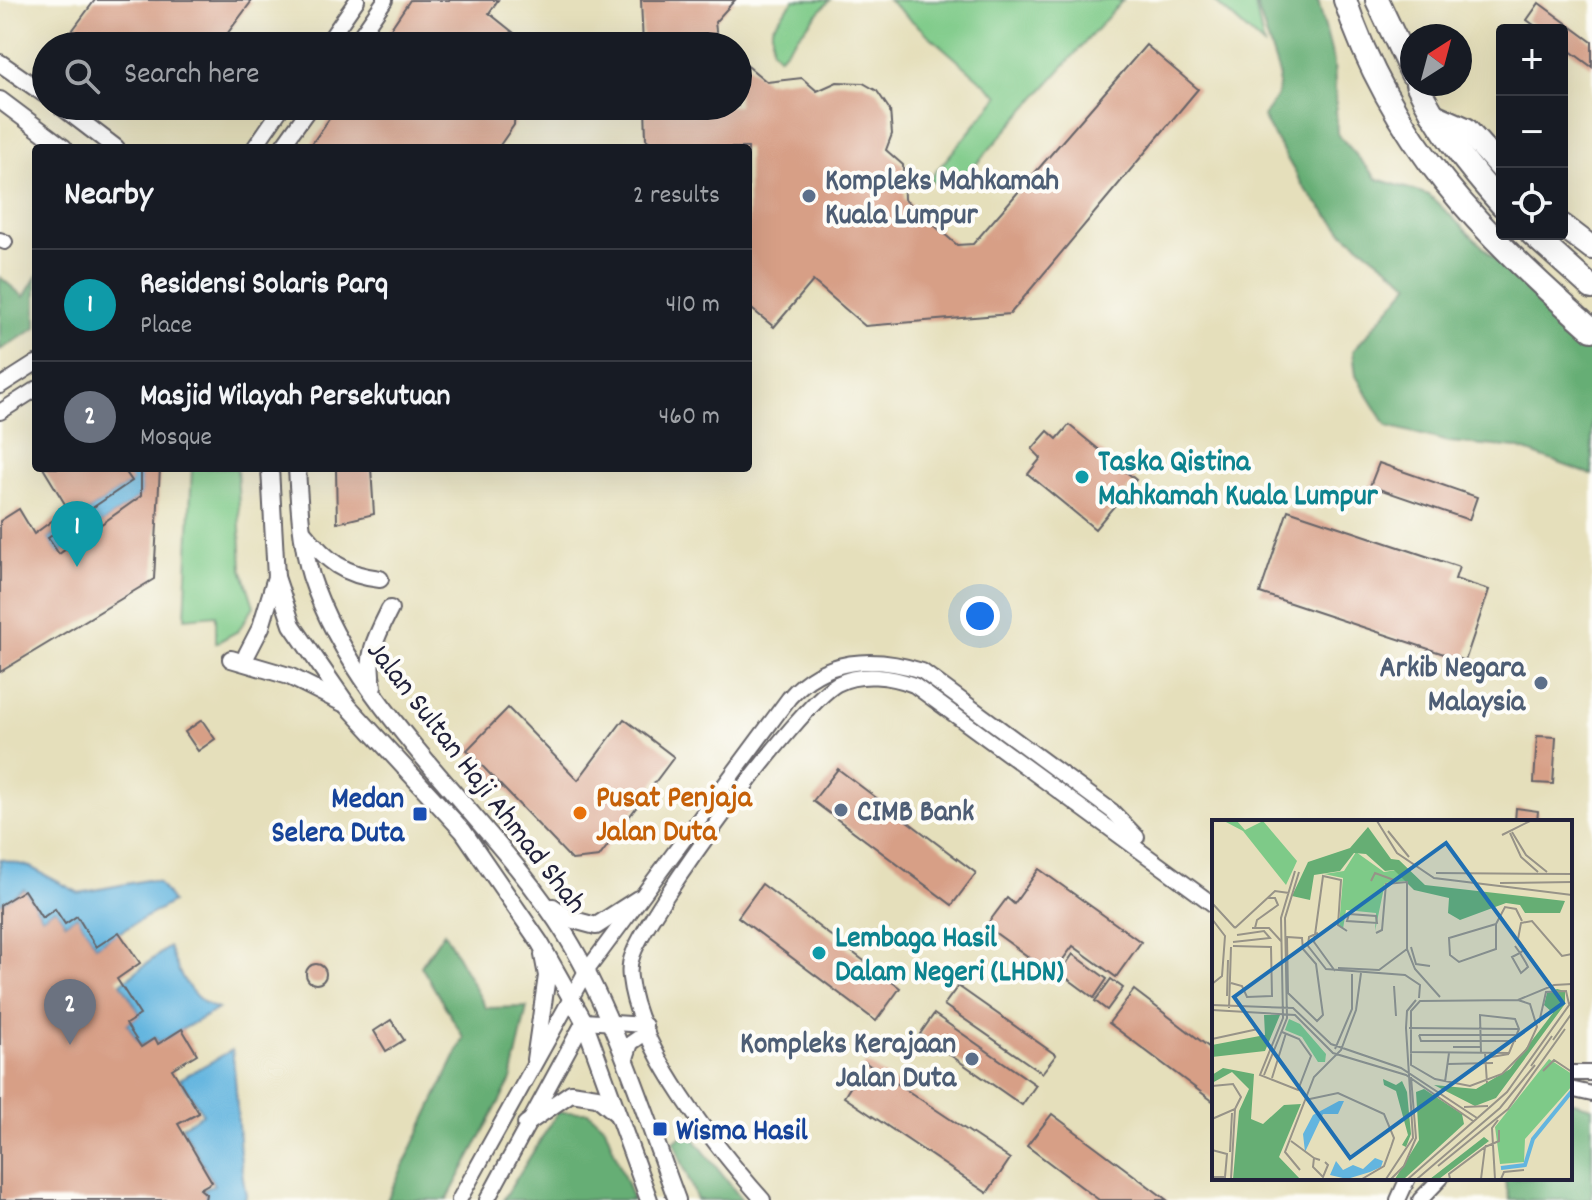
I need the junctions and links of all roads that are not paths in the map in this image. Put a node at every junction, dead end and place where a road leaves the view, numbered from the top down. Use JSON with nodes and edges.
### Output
{"nodes":[{"id":1,"x":357,"y":0,"type":"edge"},
{"id":2,"x":385,"y":0,"type":"edge"},
{"id":3,"x":1345,"y":0,"type":"edge"},
{"id":4,"x":1377,"y":0,"type":"edge"},
{"id":5,"x":335,"y":32,"type":"edge"},
{"id":6,"x":363,"y":32,"type":"edge"},
{"id":7,"x":1400,"y":49,"type":"edge"},
{"id":8,"x":0,"y":63,"type":"edge"},
{"id":9,"x":32,"y":85,"type":"edge"},
{"id":10,"x":1423,"y":96,"type":"edge"},
{"id":11,"x":0,"y":100,"type":"edge"},
{"id":12,"x":1431,"y":113,"type":"junction"},
{"id":13,"x":79,"y":120,"type":"edge"},
{"id":14,"x":273,"y":120,"type":"edge"},
{"id":15,"x":301,"y":120,"type":"edge"},
{"id":16,"x":59,"y":144,"type":"edge"},
{"id":17,"x":111,"y":144,"type":"edge"},
{"id":18,"x":257,"y":144,"type":"edge"},
{"id":19,"x":284,"y":144,"type":"edge"},
{"id":20,"x":1501,"y":168,"type":"edge"},
{"id":21,"x":1496,"y":198,"type":"edge"},
{"id":22,"x":1568,"y":230,"type":"edge"},
{"id":23,"x":1539,"y":240,"type":"edge"},
{"id":24,"x":1592,"y":248,"type":"edge"},
{"id":25,"x":1592,"y":288,"type":"edge"},
{"id":26,"x":1591,"y":330,"type":"edge"},
{"id":27,"x":32,"y":366,"type":"edge"},
{"id":28,"x":0,"y":386,"type":"edge"},
{"id":29,"x":32,"y":392,"type":"edge"},
{"id":30,"x":0,"y":412,"type":"edge"},
{"id":31,"x":270,"y":472,"type":"edge"},
{"id":32,"x":297,"y":472,"type":"edge"},
{"id":33,"x":304,"y":533,"type":"junction"},
{"id":34,"x":276,"y":577,"type":"junction"},
{"id":35,"x":380,"y":579,"type":"dead end"},
{"id":36,"x":390,"y":609,"type":"dead end"},
{"id":37,"x":247,"y":654,"type":"dead end"},
{"id":38,"x":231,"y":659,"type":"dead end"},
{"id":39,"x":377,"y":701,"type":"junction"},
{"id":40,"x":348,"y":706,"type":"junction"},
{"id":41,"x":1165,"y":866,"type":"junction"},
{"id":42,"x":542,"y":899,"type":"junction"},
{"id":43,"x":638,"y":899,"type":"junction"},
{"id":44,"x":1212,"y":903,"type":"edge"},
{"id":45,"x":540,"y":943,"type":"junction"},
{"id":46,"x":585,"y":973,"type":"junction"},
{"id":47,"x":572,"y":994,"type":"junction"},
{"id":48,"x":584,"y":1021,"type":"junction"},
{"id":49,"x":609,"y":1024,"type":"junction"},
{"id":50,"x":646,"y":1029,"type":"junction"},
{"id":51,"x":535,"y":1060,"type":"junction"},
{"id":52,"x":625,"y":1061,"type":"junction"},
{"id":53,"x":1572,"y":1089,"type":"edge"},
{"id":54,"x":1592,"y":1094,"type":"edge"},
{"id":55,"x":617,"y":1114,"type":"junction"},
{"id":56,"x":526,"y":1124,"type":"junction"},
{"id":57,"x":1407,"y":1180,"type":"edge"},
{"id":58,"x":1439,"y":1180,"type":"edge"},
{"id":59,"x":459,"y":1200,"type":"edge"},
{"id":60,"x":487,"y":1200,"type":"edge"},
{"id":61,"x":649,"y":1200,"type":"edge"},
{"id":62,"x":677,"y":1200,"type":"edge"},
{"id":63,"x":763,"y":1200,"type":"edge"},
{"id":64,"x":1398,"y":1200,"type":"edge"},
{"id":65,"x":1420,"y":1200,"type":"edge"}],
"edges":[{"from":1,"to":5,"type":"street"},
{"from":2,"to":6,"type":"street"},
{"from":3,"to":26,"type":"highway"},
{"from":4,"to":7,"type":"highway"},
{"from":8,"to":9,"type":"street"},
{"from":10,"to":12,"type":"highway"},
{"from":11,"to":16,"type":"street"},
{"from":12,"to":20,"type":"highway"},
{"from":12,"to":21,"type":"highway"},
{"from":13,"to":17,"type":"street"},
{"from":14,"to":18,"type":"street"},
{"from":15,"to":19,"type":"street"},
{"from":22,"to":24,"type":"highway"},
{"from":23,"to":25,"type":"highway"},
{"from":27,"to":28,"type":"street"},
{"from":29,"to":30,"type":"street"},
{"from":31,"to":34,"type":"street","name":"Jalan Sultan Haji Ahmad Shah"},
{"from":32,"to":33,"type":"street","name":"Jalan Sultan Haji Ahmad Shah"},
{"from":33,"to":35,"type":"street"},
{"from":33,"to":39,"type":"street","name":"Jalan Sultan Haji Ahmad Shah"},
{"from":34,"to":37,"type":"street"},
{"from":34,"to":40,"type":"street","name":"Jalan Sultan Haji Ahmad Shah"},
{"from":36,"to":39,"type":"street"},
{"from":38,"to":40,"type":"street"},
{"from":39,"to":42,"type":"street","name":"Jalan Sultan Haji Ahmad Shah"},
{"from":40,"to":45,"type":"street","name":"Jalan Sultan Haji Ahmad Shah"},
{"from":41,"to":43,"type":"street"},
{"from":41,"to":44,"type":"street"},
{"from":41,"to":50,"type":"street"},
{"from":42,"to":43,"type":"street"},
{"from":42,"to":46,"type":"street","name":"Jalan Sultan Haji Ahmad Shah"},
{"from":43,"to":46,"type":"street"},
{"from":45,"to":47,"type":"street","name":"Jalan Sultan Haji Ahmad Shah"},
{"from":45,"to":51,"type":"street"},
{"from":46,"to":47,"type":"street"},
{"from":46,"to":49,"type":"street","name":"Jalan Sultan Haji Ahmad Shah"},
{"from":47,"to":48,"type":"street","name":"Jalan Sultan Haji Ahmad Shah"},
{"from":47,"to":51,"type":"street"},
{"from":48,"to":49,"type":"street"},
{"from":48,"to":55,"type":"street","name":"Jalan Sultan Haji Ahmad Shah"},
{"from":48,"to":56,"type":"street"},
{"from":49,"to":50,"type":"street"},
{"from":49,"to":52,"type":"street","name":"Jalan Sultan Haji Ahmad Shah"},
{"from":50,"to":52,"type":"street"},
{"from":50,"to":63,"type":"street"},
{"from":51,"to":59,"type":"street"},
{"from":52,"to":62,"type":"street","name":"Jalan Sultan Haji Ahmad Shah"},
{"from":53,"to":54,"type":"street"},
{"from":55,"to":56,"type":"street"},
{"from":55,"to":61,"type":"street","name":"Jalan Sultan Haji Ahmad Shah"},
{"from":56,"to":60,"type":"street"},
{"from":57,"to":64,"type":"street"},
{"from":58,"to":65,"type":"street"}]}
